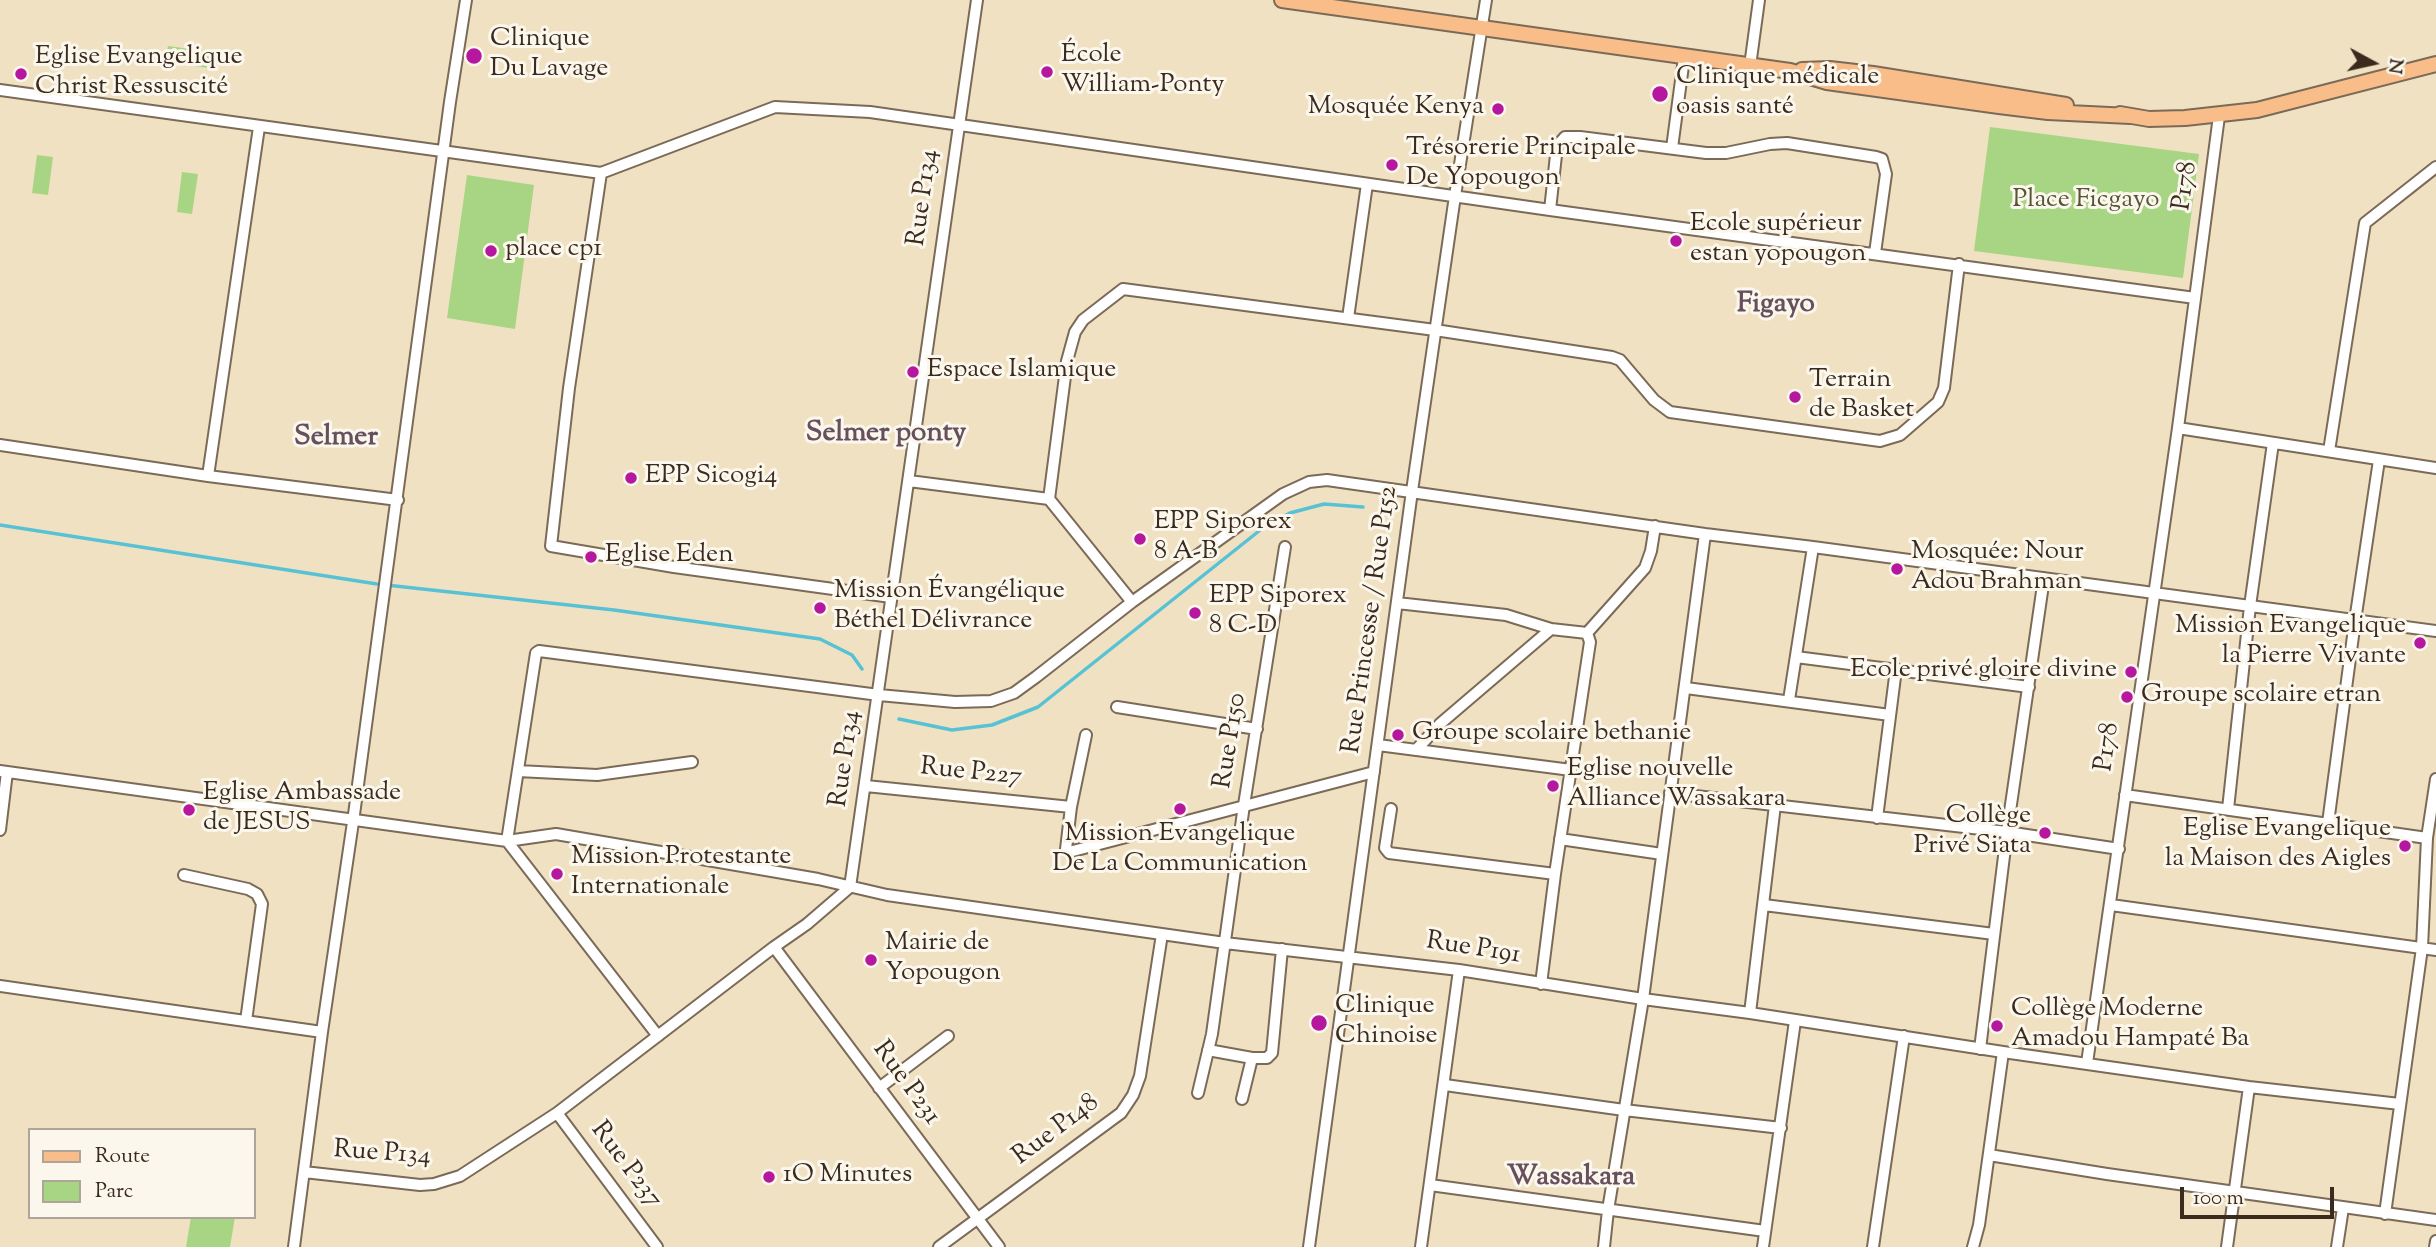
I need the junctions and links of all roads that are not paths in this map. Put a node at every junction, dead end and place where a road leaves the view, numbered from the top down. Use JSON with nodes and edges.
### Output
{"nodes":[{"id":1,"x":466,"y":0,"type":"edge"},
{"id":2,"x":977,"y":0,"type":"edge"},
{"id":3,"x":1282,"y":0,"type":"edge"},
{"id":4,"x":1486,"y":0,"type":"edge"},
{"id":5,"x":1759,"y":0,"type":"edge"},
{"id":6,"x":1482,"y":29,"type":"junction"},
{"id":7,"x":1684,"y":58,"type":"junction"},
{"id":8,"x":2436,"y":64,"type":"edge"},
{"id":9,"x":1750,"y":66,"type":"junction"},
{"id":10,"x":0,"y":90,"type":"edge"},
{"id":11,"x":2219,"y":116,"type":"junction"},
{"id":12,"x":958,"y":126,"type":"junction"},
{"id":13,"x":258,"y":127,"type":"junction"},
{"id":14,"x":1672,"y":148,"type":"junction"},
{"id":15,"x":443,"y":153,"type":"junction"},
{"id":16,"x":2436,"y":167,"type":"edge"},
{"id":17,"x":601,"y":173,"type":"junction"},
{"id":18,"x":1367,"y":184,"type":"junction"},
{"id":19,"x":1455,"y":196,"type":"junction"},
{"id":20,"x":1550,"y":210,"type":"junction"},
{"id":21,"x":1875,"y":253,"type":"junction"},
{"id":22,"x":1959,"y":264,"type":"junction"},
{"id":23,"x":2195,"y":298,"type":"junction"},
{"id":24,"x":1348,"y":318,"type":"junction"},
{"id":25,"x":1435,"y":330,"type":"junction"},
{"id":26,"x":2178,"y":428,"type":"junction"},
{"id":27,"x":2273,"y":443,"type":"junction"},
{"id":28,"x":0,"y":445,"type":"edge"},
{"id":29,"x":2329,"y":451,"type":"junction"},
{"id":30,"x":2379,"y":460,"type":"junction"},
{"id":31,"x":2436,"y":468,"type":"edge"},
{"id":32,"x":208,"y":475,"type":"junction"},
{"id":33,"x":909,"y":481,"type":"junction"},
{"id":34,"x":1412,"y":491,"type":"junction"},
{"id":35,"x":1049,"y":499,"type":"junction"},
{"id":36,"x":398,"y":500,"type":"junction"},
{"id":37,"x":1655,"y":526,"type":"junction"},
{"id":38,"x":1705,"y":534,"type":"junction"},
{"id":39,"x":1813,"y":547,"type":"junction"},
{"id":40,"x":1285,"y":548,"type":"dead end"},
{"id":41,"x":2044,"y":578,"type":"junction"},
{"id":42,"x":2155,"y":595,"type":"junction"},
{"id":43,"x":891,"y":597,"type":"junction"},
{"id":44,"x":1132,"y":602,"type":"junction"},
{"id":45,"x":1397,"y":603,"type":"junction"},
{"id":46,"x":2250,"y":606,"type":"junction"},
{"id":47,"x":2355,"y":621,"type":"junction"},
{"id":48,"x":1551,"y":629,"type":"junction"},
{"id":49,"x":2436,"y":631,"type":"edge"},
{"id":50,"x":1587,"y":633,"type":"junction"},
{"id":51,"x":1796,"y":657,"type":"junction"},
{"id":52,"x":1896,"y":670,"type":"junction"},
{"id":53,"x":2029,"y":687,"type":"junction"},
{"id":54,"x":1686,"y":688,"type":"junction"},
{"id":55,"x":878,"y":695,"type":"junction"},
{"id":56,"x":1789,"y":700,"type":"junction"},
{"id":57,"x":1117,"y":707,"type":"dead end"},
{"id":58,"x":1890,"y":715,"type":"junction"},
{"id":59,"x":1258,"y":729,"type":"junction"},
{"id":60,"x":1086,"y":735,"type":"dead end"},
{"id":61,"x":1378,"y":745,"type":"junction"},
{"id":62,"x":1416,"y":750,"type":"junction"},
{"id":63,"x":692,"y":762,"type":"dead end"},
{"id":64,"x":1571,"y":769,"type":"junction"},
{"id":65,"x":518,"y":771,"type":"junction"},
{"id":66,"x":4,"y":772,"type":"edge"},
{"id":67,"x":1374,"y":772,"type":"junction"},
{"id":68,"x":2436,"y":779,"type":"edge"},
{"id":69,"x":866,"y":786,"type":"junction"},
{"id":70,"x":1670,"y":793,"type":"junction"},
{"id":71,"x":2125,"y":795,"type":"junction"},
{"id":72,"x":1244,"y":805,"type":"junction"},
{"id":73,"x":1775,"y":805,"type":"junction"},
{"id":74,"x":1071,"y":807,"type":"junction"},
{"id":75,"x":2228,"y":808,"type":"junction"},
{"id":76,"x":1391,"y":809,"type":"dead end"},
{"id":77,"x":1877,"y":818,"type":"junction"},
{"id":78,"x":353,"y":822,"type":"junction"},
{"id":79,"x":2328,"y":823,"type":"junction"},
{"id":80,"x":0,"y":830,"type":"edge"},
{"id":81,"x":2007,"y":832,"type":"junction"},
{"id":82,"x":2427,"y":838,"type":"junction"},
{"id":83,"x":1560,"y":839,"type":"junction"},
{"id":84,"x":507,"y":841,"type":"junction"},
{"id":85,"x":2119,"y":849,"type":"junction"},
{"id":86,"x":1662,"y":854,"type":"junction"},
{"id":87,"x":1555,"y":874,"type":"junction"},
{"id":88,"x":184,"y":875,"type":"dead end"},
{"id":89,"x":850,"y":887,"type":"junction"},
{"id":90,"x":1764,"y":905,"type":"junction"},
{"id":91,"x":2111,"y":905,"type":"junction"},
{"id":92,"x":1162,"y":934,"type":"junction"},
{"id":93,"x":1994,"y":934,"type":"junction"},
{"id":94,"x":1225,"y":943,"type":"junction"},
{"id":95,"x":774,"y":947,"type":"junction"},
{"id":96,"x":2422,"y":948,"type":"junction"},
{"id":97,"x":1282,"y":949,"type":"junction"},
{"id":98,"x":2436,"y":950,"type":"edge"},
{"id":99,"x":1348,"y":956,"type":"junction"},
{"id":100,"x":1459,"y":970,"type":"junction"},
{"id":101,"x":1541,"y":984,"type":"junction"},
{"id":102,"x":0,"y":986,"type":"edge"},
{"id":103,"x":1643,"y":999,"type":"junction"},
{"id":104,"x":1749,"y":1013,"type":"junction"},
{"id":105,"x":246,"y":1021,"type":"junction"},
{"id":106,"x":1795,"y":1021,"type":"junction"},
{"id":107,"x":322,"y":1032,"type":"junction"},
{"id":108,"x":1904,"y":1035,"type":"junction"},
{"id":109,"x":658,"y":1036,"type":"junction"},
{"id":110,"x":948,"y":1036,"type":"dead end"},
{"id":111,"x":1980,"y":1049,"type":"junction"},
{"id":112,"x":1208,"y":1050,"type":"junction"},
{"id":113,"x":2003,"y":1052,"type":"junction"},
{"id":114,"x":1252,"y":1058,"type":"junction"},
{"id":115,"x":2087,"y":1063,"type":"junction"},
{"id":116,"x":1445,"y":1085,"type":"junction"},
{"id":117,"x":2249,"y":1087,"type":"junction"},
{"id":118,"x":879,"y":1088,"type":"junction"},
{"id":119,"x":1198,"y":1093,"type":"dead end"},
{"id":120,"x":1242,"y":1099,"type":"dead end"},
{"id":121,"x":2400,"y":1104,"type":"junction"},
{"id":122,"x":1624,"y":1110,"type":"junction"},
{"id":123,"x":557,"y":1113,"type":"junction"},
{"id":124,"x":1781,"y":1128,"type":"junction"},
{"id":125,"x":1989,"y":1155,"type":"junction"},
{"id":126,"x":304,"y":1172,"type":"junction"},
{"id":127,"x":1430,"y":1185,"type":"junction"},
{"id":128,"x":2235,"y":1192,"type":"junction"},
{"id":129,"x":2343,"y":1209,"type":"junction"},
{"id":130,"x":1608,"y":1210,"type":"junction"},
{"id":131,"x":2385,"y":1214,"type":"junction"},
{"id":132,"x":976,"y":1220,"type":"junction"},
{"id":133,"x":2436,"y":1220,"type":"edge"},
{"id":134,"x":1765,"y":1231,"type":"junction"},
{"id":135,"x":2436,"y":1241,"type":"edge"},
{"id":136,"x":294,"y":1247,"type":"edge"},
{"id":137,"x":657,"y":1247,"type":"edge"},
{"id":138,"x":939,"y":1247,"type":"edge"},
{"id":139,"x":999,"y":1247,"type":"edge"},
{"id":140,"x":1309,"y":1247,"type":"edge"},
{"id":141,"x":1421,"y":1247,"type":"edge"},
{"id":142,"x":1604,"y":1247,"type":"edge"},
{"id":143,"x":1763,"y":1247,"type":"edge"},
{"id":144,"x":1873,"y":1247,"type":"edge"},
{"id":145,"x":1973,"y":1247,"type":"edge"},
{"id":146,"x":2227,"y":1247,"type":"edge"},
{"id":147,"x":2337,"y":1247,"type":"edge"},
{"id":148,"x":2435,"y":1247,"type":"edge"}],
"edges":[{"from":1,"to":15,"type":"street","name":"Rue P134"},
{"from":2,"to":12,"type":"street","name":"Rue P134"},
{"from":3,"to":6,"type":"main road"},
{"from":4,"to":6,"type":"street","name":"Rue Princesse / Rue P152"},
{"from":5,"to":9,"type":"street"},
{"from":6,"to":7,"type":"main road"},
{"from":6,"to":19,"type":"street","name":"Rue Princesse / Rue P152"},
{"from":7,"to":9,"type":"main road"},
{"from":7,"to":14,"type":"street"},
{"from":8,"to":11,"type":"main road"},
{"from":9,"to":11,"type":"main road"},
{"from":10,"to":13,"type":"street"},
{"from":11,"to":23,"type":"street","name":"P178"},
{"from":12,"to":17,"type":"street"},
{"from":12,"to":18,"type":"street"},
{"from":12,"to":33,"type":"street","name":"Rue P134"},
{"from":13,"to":15,"type":"street"},
{"from":13,"to":32,"type":"street"},
{"from":14,"to":20,"type":"street"},
{"from":14,"to":21,"type":"street"},
{"from":15,"to":17,"type":"street"},
{"from":15,"to":36,"type":"street","name":"Rue P134"},
{"from":16,"to":29,"type":"street"},
{"from":17,"to":43,"type":"street"},
{"from":18,"to":19,"type":"street"},
{"from":18,"to":24,"type":"street"},
{"from":19,"to":20,"type":"street"},
{"from":19,"to":25,"type":"street","name":"Rue Princesse / Rue P152"},
{"from":20,"to":21,"type":"street"},
{"from":21,"to":22,"type":"street"},
{"from":22,"to":23,"type":"street"},
{"from":22,"to":25,"type":"street"},
{"from":23,"to":26,"type":"street","name":"P178"},
{"from":24,"to":25,"type":"street"},
{"from":24,"to":35,"type":"street"},
{"from":25,"to":34,"type":"street","name":"Rue Princesse / Rue P152"},
{"from":26,"to":27,"type":"street"},
{"from":26,"to":42,"type":"street","name":"P178"},
{"from":27,"to":29,"type":"street"},
{"from":27,"to":46,"type":"street"},
{"from":28,"to":32,"type":"street"},
{"from":29,"to":30,"type":"street"},
{"from":30,"to":31,"type":"street"},
{"from":30,"to":47,"type":"street"},
{"from":32,"to":36,"type":"street"},
{"from":33,"to":35,"type":"street"},
{"from":33,"to":43,"type":"street","name":"Rue P134"},
{"from":34,"to":37,"type":"street"},
{"from":34,"to":44,"type":"street"},
{"from":34,"to":45,"type":"street","name":"Rue Princesse / Rue P152"},
{"from":35,"to":44,"type":"street"},
{"from":36,"to":78,"type":"street","name":"Rue P134"},
{"from":37,"to":38,"type":"street"},
{"from":37,"to":50,"type":"street"},
{"from":38,"to":39,"type":"street"},
{"from":38,"to":54,"type":"street"},
{"from":39,"to":41,"type":"street"},
{"from":39,"to":51,"type":"street"},
{"from":40,"to":59,"type":"street","name":"Rue P150"},
{"from":41,"to":42,"type":"street"},
{"from":41,"to":53,"type":"street"},
{"from":42,"to":46,"type":"street"},
{"from":42,"to":71,"type":"street","name":"P178"},
{"from":43,"to":55,"type":"street","name":"Rue P134"},
{"from":44,"to":55,"type":"street"},
{"from":45,"to":48,"type":"street"},
{"from":45,"to":61,"type":"street","name":"Rue Princesse / Rue P152"},
{"from":46,"to":47,"type":"street"},
{"from":46,"to":75,"type":"street"},
{"from":47,"to":49,"type":"street"},
{"from":47,"to":79,"type":"street"},
{"from":48,"to":50,"type":"street"},
{"from":48,"to":62,"type":"street"},
{"from":50,"to":64,"type":"street"},
{"from":51,"to":52,"type":"street"},
{"from":51,"to":56,"type":"street"},
{"from":52,"to":53,"type":"street"},
{"from":52,"to":58,"type":"street"},
{"from":53,"to":81,"type":"street"},
{"from":54,"to":56,"type":"street"},
{"from":54,"to":70,"type":"street"},
{"from":55,"to":65,"type":"street"},
{"from":55,"to":69,"type":"street","name":"Rue P134"},
{"from":56,"to":58,"type":"street"},
{"from":57,"to":59,"type":"street"},
{"from":58,"to":77,"type":"street"},
{"from":59,"to":72,"type":"street","name":"Rue P150"},
{"from":60,"to":74,"type":"street"},
{"from":61,"to":62,"type":"street"},
{"from":61,"to":67,"type":"street","name":"Rue Princesse / Rue P152"},
{"from":62,"to":64,"type":"street"},
{"from":63,"to":65,"type":"street"},
{"from":64,"to":83,"type":"street"},
{"from":65,"to":84,"type":"street"},
{"from":66,"to":78,"type":"street","name":"Rue P191"},
{"from":66,"to":80,"type":"street"},
{"from":67,"to":72,"type":"street"},
{"from":67,"to":99,"type":"street","name":"Rue Princesse / Rue P152"},
{"from":68,"to":82,"type":"street"},
{"from":69,"to":74,"type":"street","name":"Rue P227"},
{"from":69,"to":89,"type":"street","name":"Rue P134"},
{"from":70,"to":73,"type":"street"},
{"from":70,"to":86,"type":"street"},
{"from":71,"to":75,"type":"street"},
{"from":71,"to":85,"type":"street","name":"P178"},
{"from":72,"to":74,"type":"street"},
{"from":72,"to":94,"type":"street","name":"Rue P150"},
{"from":73,"to":77,"type":"street"},
{"from":73,"to":90,"type":"street"},
{"from":75,"to":79,"type":"street"},
{"from":76,"to":87,"type":"street"},
{"from":77,"to":81,"type":"street"},
{"from":78,"to":84,"type":"street","name":"Rue P191"},
{"from":78,"to":107,"type":"street","name":"Rue P134"},
{"from":79,"to":82,"type":"street"},
{"from":81,"to":85,"type":"street"},
{"from":81,"to":93,"type":"street"},
{"from":82,"to":96,"type":"street"},
{"from":83,"to":86,"type":"street"},
{"from":83,"to":87,"type":"street"},
{"from":84,"to":89,"type":"street","name":"Rue P191"},
{"from":84,"to":109,"type":"street"},
{"from":85,"to":91,"type":"street","name":"P178"},
{"from":86,"to":103,"type":"street"},
{"from":87,"to":101,"type":"street"},
{"from":88,"to":105,"type":"street"},
{"from":89,"to":92,"type":"street","name":"Rue P191"},
{"from":89,"to":95,"type":"street","name":"Rue P134"},
{"from":90,"to":93,"type":"street"},
{"from":90,"to":104,"type":"street"},
{"from":91,"to":96,"type":"street"},
{"from":91,"to":115,"type":"street","name":"P178"},
{"from":92,"to":94,"type":"street","name":"Rue P191"},
{"from":92,"to":132,"type":"street","name":"Rue P148"},
{"from":93,"to":111,"type":"street"},
{"from":94,"to":97,"type":"street","name":"Rue P191"},
{"from":94,"to":112,"type":"street","name":"Rue P150"},
{"from":95,"to":109,"type":"street","name":"Rue P134"},
{"from":95,"to":118,"type":"street","name":"Rue P231"},
{"from":96,"to":98,"type":"street"},
{"from":96,"to":121,"type":"street"},
{"from":97,"to":99,"type":"street","name":"Rue P191"},
{"from":97,"to":114,"type":"street"},
{"from":99,"to":100,"type":"street","name":"Rue P191"},
{"from":99,"to":140,"type":"street","name":"Rue Princesse / Rue P152"},
{"from":100,"to":101,"type":"street","name":"Rue P191"},
{"from":100,"to":116,"type":"street"},
{"from":101,"to":103,"type":"street","name":"Rue P191"},
{"from":102,"to":105,"type":"street"},
{"from":103,"to":104,"type":"street","name":"Rue P191"},
{"from":103,"to":122,"type":"street"},
{"from":104,"to":106,"type":"street","name":"Rue P191"},
{"from":105,"to":107,"type":"street"},
{"from":106,"to":108,"type":"street","name":"Rue P191"},
{"from":106,"to":124,"type":"street"},
{"from":107,"to":126,"type":"street","name":"Rue P134"},
{"from":108,"to":111,"type":"street","name":"Rue P191"},
{"from":108,"to":144,"type":"street"},
{"from":109,"to":123,"type":"street","name":"Rue P134"},
{"from":110,"to":118,"type":"street"},
{"from":111,"to":113,"type":"street","name":"Rue P191"},
{"from":112,"to":114,"type":"street"},
{"from":112,"to":119,"type":"street","name":"Rue P150"},
{"from":113,"to":115,"type":"street","name":"Rue P191"},
{"from":113,"to":125,"type":"street"},
{"from":114,"to":120,"type":"street"},
{"from":115,"to":117,"type":"street"},
{"from":116,"to":122,"type":"street"},
{"from":116,"to":127,"type":"street"},
{"from":117,"to":121,"type":"street"},
{"from":117,"to":128,"type":"street"},
{"from":118,"to":132,"type":"street","name":"Rue P231"},
{"from":121,"to":131,"type":"street"},
{"from":122,"to":124,"type":"street"},
{"from":122,"to":130,"type":"street"},
{"from":123,"to":126,"type":"street","name":"Rue P134"},
{"from":123,"to":137,"type":"street","name":"Rue P237"},
{"from":124,"to":134,"type":"street"},
{"from":125,"to":128,"type":"street"},
{"from":125,"to":145,"type":"street"},
{"from":126,"to":136,"type":"street","name":"Rue P134"},
{"from":127,"to":130,"type":"street"},
{"from":127,"to":141,"type":"street"},
{"from":128,"to":129,"type":"street"},
{"from":128,"to":146,"type":"street"},
{"from":129,"to":131,"type":"street"},
{"from":129,"to":147,"type":"street"},
{"from":130,"to":134,"type":"street"},
{"from":130,"to":142,"type":"street"},
{"from":131,"to":133,"type":"street"},
{"from":132,"to":138,"type":"street","name":"Rue P148"},
{"from":132,"to":139,"type":"street","name":"Rue P231"},
{"from":134,"to":143,"type":"street"},
{"from":135,"to":148,"type":"street"}]}
